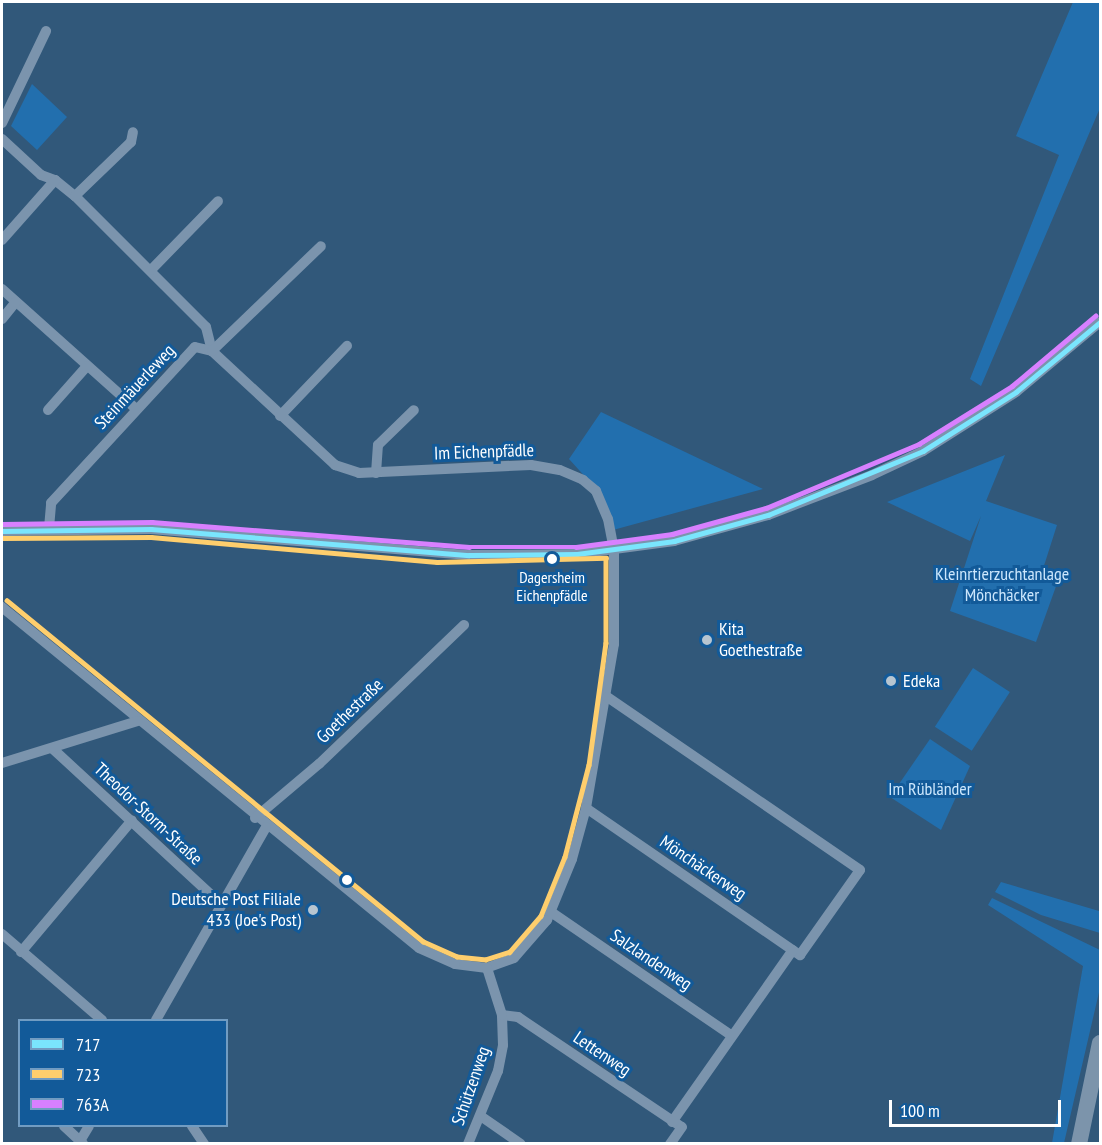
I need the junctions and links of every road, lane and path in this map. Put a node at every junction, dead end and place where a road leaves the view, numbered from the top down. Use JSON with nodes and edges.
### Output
{"nodes":[{"id":1,"x":46,"y":31,"type":"dead end"},
{"id":2,"x":2,"y":123,"type":"edge"},
{"id":3,"x":133,"y":132,"type":"dead end"},
{"id":4,"x":2,"y":139,"type":"edge"},
{"id":5,"x":55,"y":180,"type":"junction"},
{"id":6,"x":75,"y":196,"type":"junction"},
{"id":7,"x":218,"y":201,"type":"dead end"},
{"id":8,"x":2,"y":240,"type":"edge"},
{"id":9,"x":321,"y":246,"type":"dead end"},
{"id":10,"x":151,"y":270,"type":"junction"},
{"id":11,"x":2,"y":289,"type":"edge"},
{"id":12,"x":16,"y":302,"type":"junction"},
{"id":13,"x":2,"y":319,"type":"edge"},
{"id":14,"x":1101,"y":322,"type":"edge"},
{"id":15,"x":347,"y":346,"type":"dead end"},
{"id":16,"x":212,"y":351,"type":"junction"},
{"id":17,"x":87,"y":366,"type":"junction"},
{"id":18,"x":136,"y":409,"type":"junction"},
{"id":19,"x":48,"y":410,"type":"dead end"},
{"id":20,"x":414,"y":410,"type":"dead end"},
{"id":21,"x":280,"y":416,"type":"junction"},
{"id":22,"x":376,"y":473,"type":"junction"},
{"id":23,"x":49,"y":528,"type":"junction"},
{"id":24,"x":2,"y":531,"type":"edge"},
{"id":25,"x":614,"y":550,"type":"junction"},
{"id":26,"x":2,"y":607,"type":"edge"},
{"id":27,"x":464,"y":625,"type":"dead end"},
{"id":28,"x":607,"y":697,"type":"junction"},
{"id":29,"x":138,"y":720,"type":"junction"},
{"id":30,"x":53,"y":749,"type":"junction"},
{"id":31,"x":2,"y":763,"type":"edge"},
{"id":32,"x":586,"y":808,"type":"junction"},
{"id":33,"x":255,"y":818,"type":"junction"},
{"id":34,"x":132,"y":820,"type":"junction"},
{"id":35,"x":266,"y":827,"type":"junction"},
{"id":36,"x":220,"y":904,"type":"junction"},
{"id":37,"x":551,"y":912,"type":"junction"},
{"id":38,"x":2,"y":934,"type":"edge"},
{"id":39,"x":21,"y":952,"type":"junction"},
{"id":40,"x":797,"y":952,"type":"junction"},
{"id":41,"x":487,"y":968,"type":"junction"},
{"id":42,"x":501,"y":1015,"type":"junction"},
{"id":43,"x":101,"y":1019,"type":"edge"},
{"id":44,"x":157,"y":1019,"type":"edge"},
{"id":45,"x":732,"y":1036,"type":"junction"},
{"id":46,"x":1101,"y":1043,"type":"edge"},
{"id":47,"x":482,"y":1117,"type":"junction"},
{"id":48,"x":677,"y":1124,"type":"junction"},
{"id":49,"x":66,"y":1127,"type":"edge"},
{"id":50,"x":88,"y":1127,"type":"edge"},
{"id":51,"x":193,"y":1127,"type":"edge"},
{"id":52,"x":200,"y":1141,"type":"edge"},
{"id":53,"x":81,"y":1142,"type":"edge"},
{"id":54,"x":468,"y":1143,"type":"edge"},
{"id":55,"x":521,"y":1143,"type":"edge"},
{"id":56,"x":670,"y":1143,"type":"edge"},
{"id":57,"x":1078,"y":1143,"type":"edge"}],
"edges":[{"from":1,"to":2,"type":"street"},
{"from":3,"to":6,"type":"street"},
{"from":4,"to":5,"type":"street","name":"Im Eichenpfädle"},
{"from":5,"to":6,"type":"street","name":"Im Eichenpfädle"},
{"from":5,"to":8,"type":"street"},
{"from":6,"to":10,"type":"street","name":"Im Eichenpfädle"},
{"from":7,"to":10,"type":"street"},
{"from":9,"to":16,"type":"street"},
{"from":10,"to":16,"type":"street","name":"Im Eichenpfädle"},
{"from":11,"to":12,"type":"street"},
{"from":12,"to":13,"type":"street"},
{"from":12,"to":17,"type":"street"},
{"from":14,"to":25,"type":"street"},
{"from":15,"to":21,"type":"street"},
{"from":16,"to":18,"type":"street","name":"Steinmäuerleweg"},
{"from":16,"to":21,"type":"street","name":"Im Eichenpfädle"},
{"from":17,"to":18,"type":"street"},
{"from":17,"to":19,"type":"street"},
{"from":18,"to":23,"type":"street","name":"Steinmäuerleweg"},
{"from":20,"to":22,"type":"street"},
{"from":21,"to":22,"type":"street","name":"Im Eichenpfädle"},
{"from":22,"to":25,"type":"street","name":"Im Eichenpfädle"},
{"from":23,"to":24,"type":"street"},
{"from":23,"to":25,"type":"street"},
{"from":25,"to":28,"type":"street"},
{"from":26,"to":29,"type":"street"},
{"from":27,"to":33,"type":"street","name":"Goethestraße"},
{"from":28,"to":32,"type":"street"},
{"from":28,"to":40,"type":"street"},
{"from":29,"to":30,"type":"street"},
{"from":29,"to":33,"type":"street"},
{"from":30,"to":31,"type":"street"},
{"from":30,"to":34,"type":"street","name":"Theodor-Storm-Straße"},
{"from":32,"to":37,"type":"street"},
{"from":32,"to":40,"type":"street","name":"Mönchäckerweg"},
{"from":33,"to":35,"type":"street"},
{"from":34,"to":36,"type":"street","name":"Theodor-Storm-Straße"},
{"from":34,"to":39,"type":"street"},
{"from":35,"to":36,"type":"street"},
{"from":35,"to":41,"type":"street"},
{"from":36,"to":44,"type":"street"},
{"from":37,"to":41,"type":"street"},
{"from":37,"to":45,"type":"street","name":"Salzlandenweg"},
{"from":38,"to":39,"type":"street"},
{"from":39,"to":43,"type":"street"},
{"from":40,"to":45,"type":"street"},
{"from":41,"to":42,"type":"street","name":"Schützenweg"},
{"from":42,"to":47,"type":"street","name":"Schützenweg"},
{"from":42,"to":48,"type":"street","name":"Lettenweg"},
{"from":45,"to":48,"type":"street"},
{"from":46,"to":57,"type":"highway"},
{"from":47,"to":54,"type":"street","name":"Schützenweg"},
{"from":47,"to":55,"type":"street"},
{"from":48,"to":56,"type":"street"},
{"from":49,"to":53,"type":"street"},
{"from":50,"to":53,"type":"street"},
{"from":51,"to":52,"type":"street"}]}
